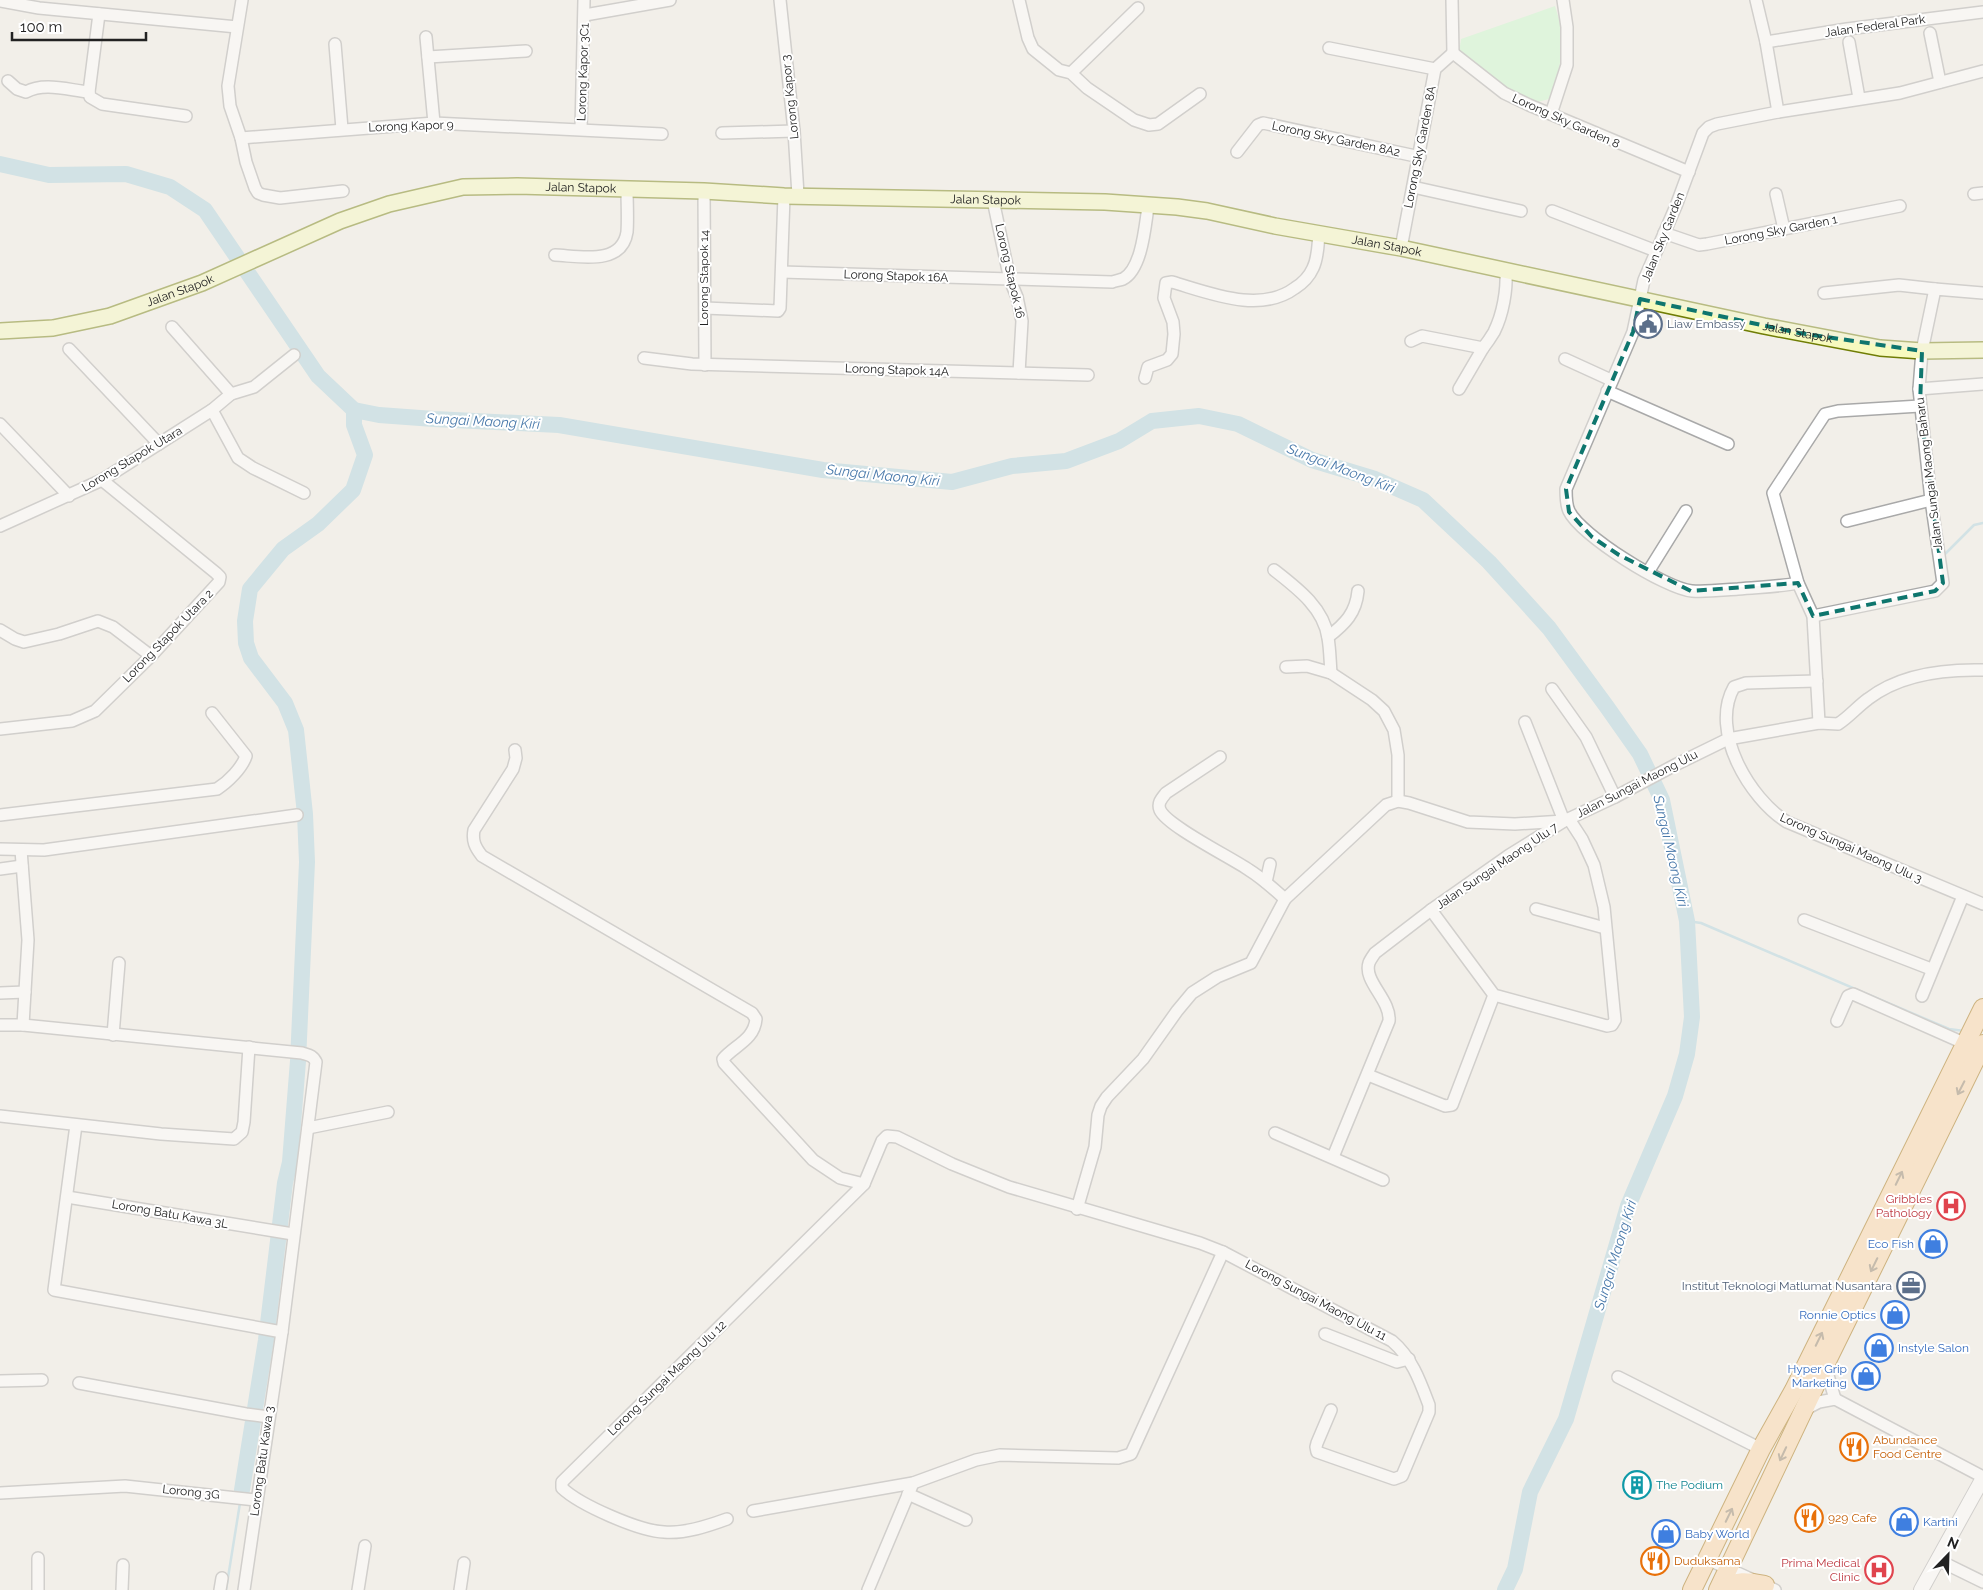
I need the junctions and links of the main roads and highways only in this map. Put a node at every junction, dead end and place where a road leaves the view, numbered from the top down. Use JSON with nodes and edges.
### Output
{"nodes":[{"id":1,"x":0,"y":331,"type":"edge"},
{"id":2,"x":1983,"y":350,"type":"edge"},
{"id":3,"x":1983,"y":1008,"type":"edge"},
{"id":4,"x":1973,"y":1038,"type":"edge"},
{"id":5,"x":1738,"y":1548,"type":"junction"},
{"id":6,"x":1764,"y":1585,"type":"edge"},
{"id":7,"x":1692,"y":1590,"type":"edge"},
{"id":8,"x":1720,"y":1590,"type":"edge"}],
"edges":[{"from":1,"to":2,"type":"main road","name":"Jalan Stapok"},
{"from":3,"to":4,"type":"main road"},
{"from":4,"to":5,"type":"main road","one_way":true},
{"from":7,"to":4,"type":"main road","one_way":true},
{"from":5,"to":6,"type":"main road"},
{"from":5,"to":8,"type":"main road"},
{"from":6,"to":8,"type":"main road"}]}
